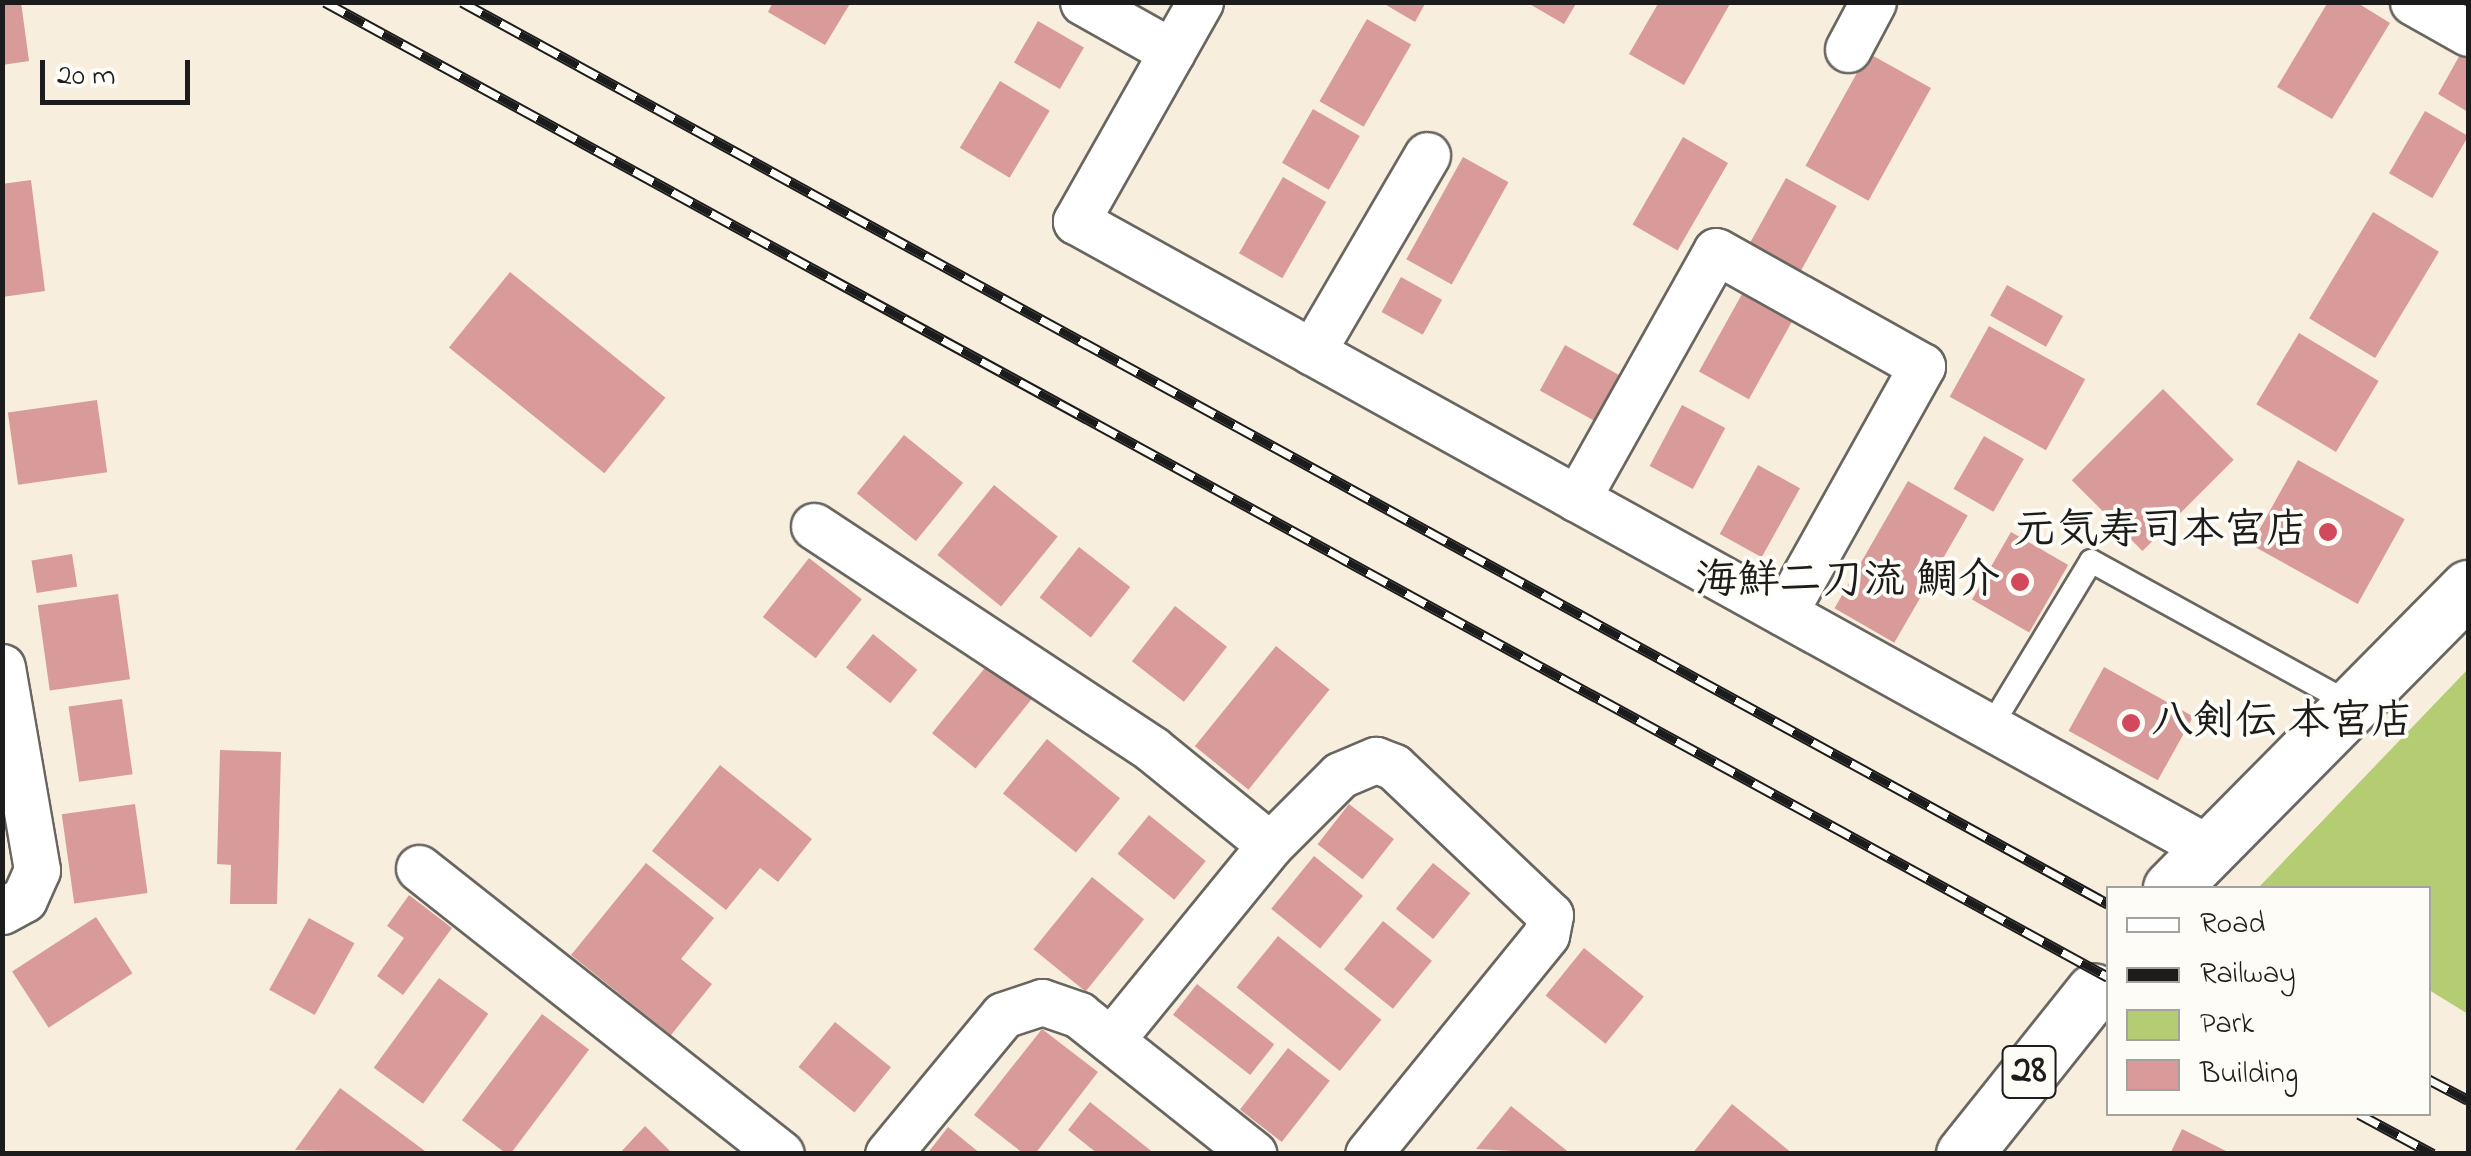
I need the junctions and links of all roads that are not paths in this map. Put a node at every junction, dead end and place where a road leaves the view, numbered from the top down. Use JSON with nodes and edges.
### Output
{"nodes":[{"id":1,"x":1083,"y":2,"type":"edge"},
{"id":2,"x":1200,"y":2,"type":"edge"},
{"id":3,"x":1873,"y":2,"type":"edge"},
{"id":4,"x":2413,"y":2,"type":"edge"},
{"id":5,"x":2468,"y":33,"type":"edge"},
{"id":6,"x":1848,"y":49,"type":"dead end"},
{"id":7,"x":1172,"y":52,"type":"junction"},
{"id":8,"x":1426,"y":155,"type":"dead end"},
{"id":9,"x":1312,"y":352,"type":"junction"},
{"id":10,"x":1577,"y":498,"type":"junction"},
{"id":11,"x":814,"y":526,"type":"dead end"},
{"id":12,"x":2468,"y":588,"type":"edge"},
{"id":13,"x":1784,"y":614,"type":"junction"},
{"id":14,"x":2,"y":668,"type":"edge"},
{"id":15,"x":2353,"y":705,"type":"junction"},
{"id":16,"x":1990,"y":728,"type":"junction"},
{"id":17,"x":1270,"y":845,"type":"junction"},
{"id":18,"x":2210,"y":849,"type":"junction"},
{"id":19,"x":419,"y":868,"type":"dead end"},
{"id":20,"x":2173,"y":886,"type":"edge"},
{"id":21,"x":2,"y":910,"type":"edge"},
{"id":22,"x":2094,"y":991,"type":"dead end"},
{"id":23,"x":1111,"y":1040,"type":"junction"},
{"id":24,"x":781,"y":1154,"type":"edge"},
{"id":25,"x":888,"y":1154,"type":"edge"},
{"id":26,"x":1254,"y":1154,"type":"edge"},
{"id":27,"x":1368,"y":1154,"type":"edge"},
{"id":28,"x":1964,"y":1154,"type":"edge"}],
"edges":[{"from":1,"to":7,"type":"street"},
{"from":2,"to":7,"type":"street"},
{"from":3,"to":6,"type":"street"},
{"from":4,"to":5,"type":"street"},
{"from":7,"to":9,"type":"street"},
{"from":8,"to":9,"type":"street"},
{"from":9,"to":10,"type":"street"},
{"from":10,"to":13,"type":"street"},
{"from":10,"to":13,"type":"street"},
{"from":11,"to":17,"type":"street"},
{"from":12,"to":15,"type":"main road"},
{"from":13,"to":16,"type":"street"},
{"from":14,"to":21,"type":"street"},
{"from":15,"to":16,"type":"lane"},
{"from":15,"to":18,"type":"main road"},
{"from":16,"to":18,"type":"street"},
{"from":17,"to":23,"type":"street"},
{"from":17,"to":27,"type":"street"},
{"from":18,"to":20,"type":"main road"},
{"from":19,"to":24,"type":"street"},
{"from":22,"to":28,"type":"main road","number":"28"},
{"from":23,"to":25,"type":"street"},
{"from":23,"to":26,"type":"street"}]}
